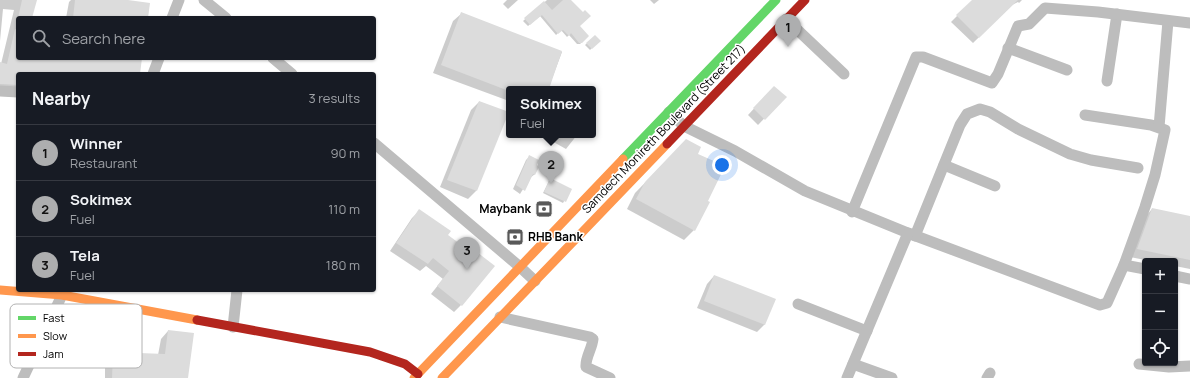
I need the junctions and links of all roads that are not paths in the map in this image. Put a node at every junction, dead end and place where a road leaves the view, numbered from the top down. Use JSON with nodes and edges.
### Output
{"nodes":[{"id":1,"x":179,"y":0,"type":"edge"},
{"id":2,"x":204,"y":0,"type":"edge"},
{"id":3,"x":776,"y":0,"type":"edge"},
{"id":4,"x":804,"y":0,"type":"edge"},
{"id":5,"x":1117,"y":14,"type":"junction"},
{"id":6,"x":173,"y":16,"type":"edge"},
{"id":7,"x":224,"y":16,"type":"edge"},
{"id":8,"x":786,"y":19,"type":"junction"},
{"id":9,"x":1168,"y":21,"type":"junction"},
{"id":10,"x":1190,"y":23,"type":"edge"},
{"id":11,"x":1008,"y":48,"type":"junction"},
{"id":12,"x":157,"y":60,"type":"edge"},
{"id":13,"x":275,"y":60,"type":"edge"},
{"id":14,"x":1067,"y":70,"type":"dead end"},
{"id":15,"x":154,"y":72,"type":"edge"},
{"id":16,"x":290,"y":72,"type":"edge"},
{"id":17,"x":844,"y":74,"type":"dead end"},
{"id":18,"x":1107,"y":81,"type":"dead end"},
{"id":19,"x":0,"y":91,"type":"edge"},
{"id":20,"x":16,"y":92,"type":"edge"},
{"id":21,"x":669,"y":112,"type":"junction"},
{"id":22,"x":1085,"y":115,"type":"dead end"},
{"id":23,"x":684,"y":126,"type":"junction"},
{"id":24,"x":1159,"y":127,"type":"junction"},
{"id":25,"x":376,"y":145,"type":"edge"},
{"id":26,"x":944,"y":165,"type":"junction"},
{"id":27,"x":1138,"y":168,"type":"dead end"},
{"id":28,"x":995,"y":186,"type":"dead end"},
{"id":29,"x":852,"y":212,"type":"junction"},
{"id":30,"x":911,"y":235,"type":"junction"},
{"id":31,"x":1124,"y":265,"type":"junction"},
{"id":32,"x":520,"y":267,"type":"junction"},
{"id":33,"x":1142,"y":268,"type":"edge"},
{"id":34,"x":1178,"y":277,"type":"edge"},
{"id":35,"x":1190,"y":279,"type":"edge"},
{"id":36,"x":535,"y":281,"type":"junction"},
{"id":37,"x":0,"y":290,"type":"edge"},
{"id":38,"x":16,"y":291,"type":"edge"},
{"id":39,"x":34,"y":292,"type":"edge"},
{"id":40,"x":237,"y":292,"type":"edge"},
{"id":41,"x":67,"y":294,"type":"edge"},
{"id":42,"x":62,"y":304,"type":"edge"},
{"id":43,"x":117,"y":304,"type":"edge"},
{"id":44,"x":798,"y":304,"type":"dead end"},
{"id":45,"x":142,"y":309,"type":"edge"},
{"id":46,"x":500,"y":317,"type":"junction"},
{"id":47,"x":233,"y":327,"type":"junction"},
{"id":48,"x":867,"y":330,"type":"junction"},
{"id":49,"x":853,"y":364,"type":"junction"},
{"id":50,"x":1139,"y":364,"type":"dead end"},
{"id":51,"x":1190,"y":366,"type":"edge"},
{"id":52,"x":28,"y":368,"type":"edge"},
{"id":53,"x":416,"y":376,"type":"edge"},
{"id":54,"x":23,"y":378,"type":"edge"},
{"id":55,"x":442,"y":378,"type":"edge"},
{"id":56,"x":610,"y":378,"type":"edge"},
{"id":57,"x":847,"y":378,"type":"edge"},
{"id":58,"x":892,"y":378,"type":"edge"}],
"edges":[{"from":1,"to":6,"type":"street"},
{"from":2,"to":7,"type":"street"},
{"from":3,"to":21,"type":"main road","name":"Samdech Monireth Boulevard (Street 217)"},
{"from":4,"to":8,"type":"main road","name":"Samdech Monireth Boulevard (Street 217)"},
{"from":5,"to":9,"type":"street"},
{"from":5,"to":11,"type":"street"},
{"from":5,"to":18,"type":"street"},
{"from":8,"to":17,"type":"street"},
{"from":8,"to":23,"type":"main road","name":"Samdech Monireth Boulevard (Street 217)"},
{"from":9,"to":10,"type":"street"},
{"from":9,"to":24,"type":"street"},
{"from":11,"to":14,"type":"street"},
{"from":11,"to":29,"type":"street"},
{"from":12,"to":15,"type":"street"},
{"from":13,"to":16,"type":"street"},
{"from":19,"to":20,"type":"street"},
{"from":21,"to":23,"type":"street"},
{"from":21,"to":32,"type":"main road","name":"Samdech Monireth Boulevard (Street 217)"},
{"from":22,"to":24,"type":"street"},
{"from":23,"to":29,"type":"street"},
{"from":23,"to":36,"type":"main road","name":"Samdech Monireth Boulevard (Street 217)"},
{"from":24,"to":31,"type":"street"},
{"from":25,"to":32,"type":"street"},
{"from":26,"to":27,"type":"street"},
{"from":26,"to":28,"type":"street"},
{"from":26,"to":30,"type":"street"},
{"from":29,"to":30,"type":"street"},
{"from":30,"to":31,"type":"street"},
{"from":30,"to":48,"type":"street"},
{"from":31,"to":33,"type":"street"},
{"from":32,"to":36,"type":"street"},
{"from":32,"to":53,"type":"main road","name":"Samdech Monireth Boulevard (Street 217)"},
{"from":34,"to":35,"type":"street"},
{"from":36,"to":46,"type":"main road","name":"Samdech Monireth Boulevard (Street 217)"},
{"from":37,"to":38,"type":"main road"},
{"from":39,"to":41,"type":"main road"},
{"from":40,"to":47,"type":"street"},
{"from":41,"to":42,"type":"street"},
{"from":41,"to":43,"type":"main road"},
{"from":44,"to":48,"type":"street"},
{"from":45,"to":47,"type":"main road"},
{"from":46,"to":55,"type":"main road","name":"Samdech Monireth Boulevard (Street 217)"},
{"from":46,"to":56,"type":"street"},
{"from":47,"to":53,"type":"main road"},
{"from":48,"to":49,"type":"street"},
{"from":49,"to":57,"type":"street"},
{"from":49,"to":58,"type":"street"},
{"from":50,"to":51,"type":"street"},
{"from":52,"to":54,"type":"street"}]}
